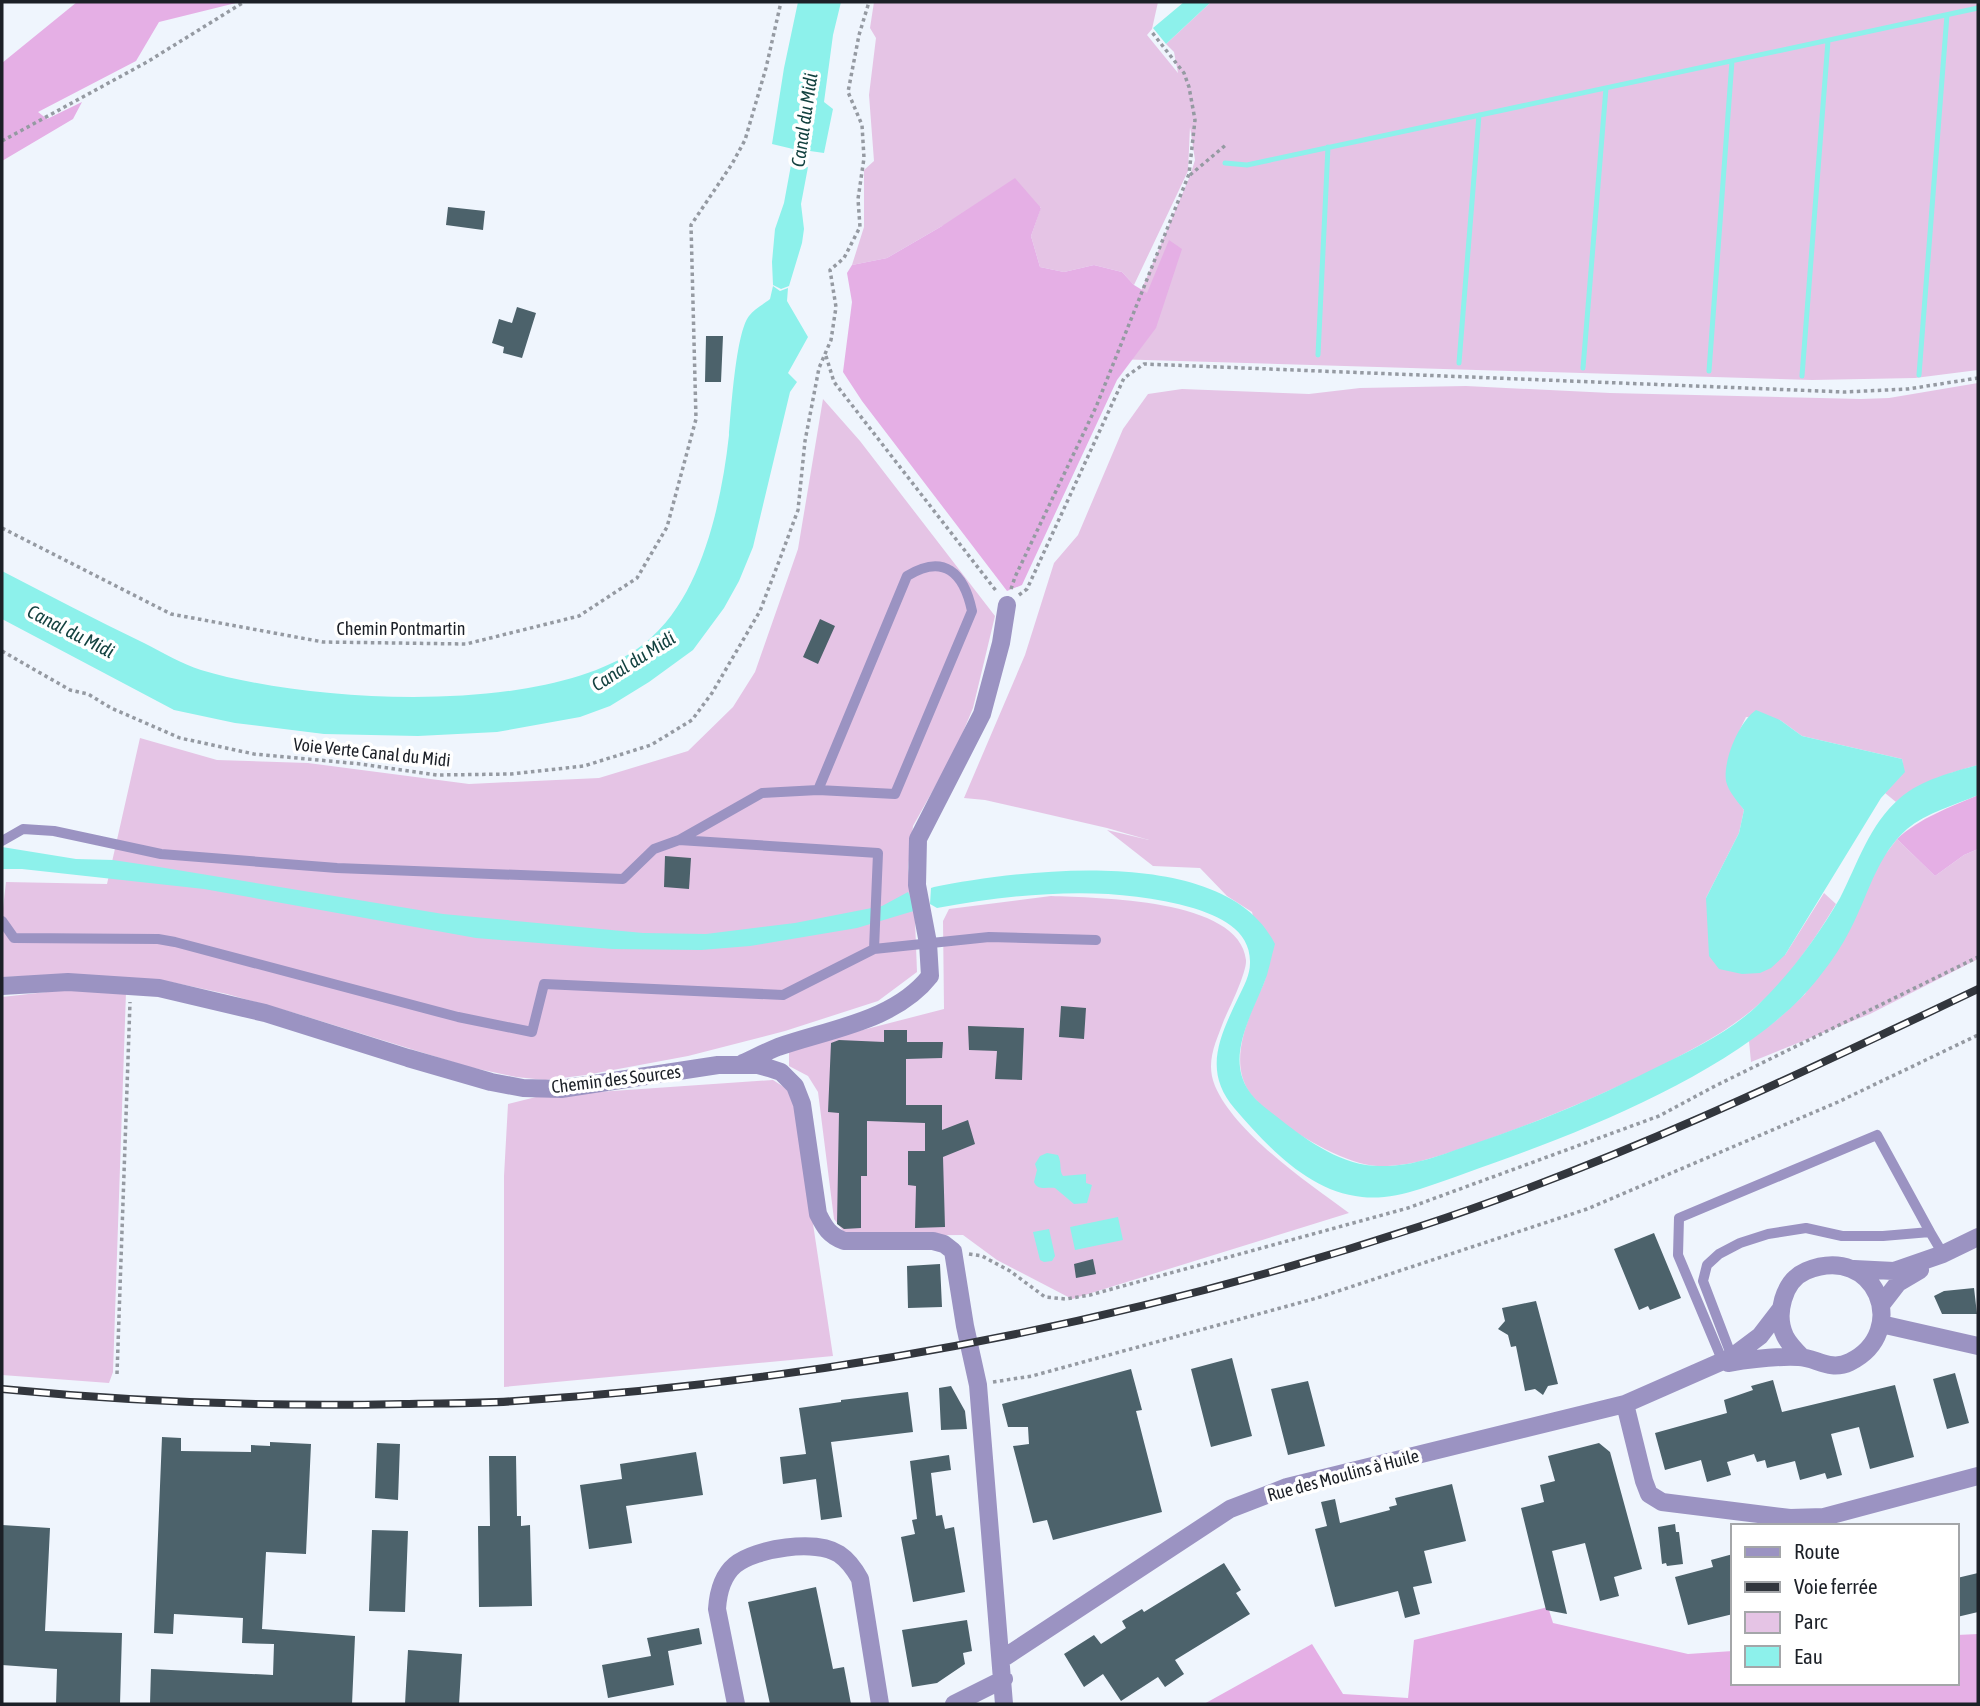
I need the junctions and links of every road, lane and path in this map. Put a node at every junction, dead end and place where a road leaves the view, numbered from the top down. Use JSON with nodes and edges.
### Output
{"nodes":[{"id":1,"x":244,"y":2,"type":"edge"},
{"id":2,"x":781,"y":2,"type":"edge"},
{"id":3,"x":869,"y":2,"type":"edge"},
{"id":4,"x":1151,"y":31,"type":"dead end"},
{"id":5,"x":2,"y":141,"type":"edge"},
{"id":6,"x":1227,"y":145,"type":"dead end"},
{"id":7,"x":1188,"y":176,"type":"junction"},
{"id":8,"x":826,"y":355,"type":"junction"},
{"id":9,"x":1978,"y":378,"type":"edge"},
{"id":10,"x":2,"y":528,"type":"edge"},
{"id":11,"x":1007,"y":605,"type":"junction"},
{"id":12,"x":2,"y":651,"type":"edge"},
{"id":13,"x":818,"y":790,"type":"junction"},
{"id":14,"x":2,"y":840,"type":"edge"},
{"id":15,"x":679,"y":840,"type":"junction"},
{"id":16,"x":2,"y":922,"type":"edge"},
{"id":17,"x":1096,"y":940,"type":"dead end"},
{"id":18,"x":928,"y":943,"type":"junction"},
{"id":19,"x":874,"y":949,"type":"junction"},
{"id":20,"x":1978,"y":957,"type":"edge"},
{"id":21,"x":2,"y":986,"type":"edge"},
{"id":22,"x":131,"y":986,"type":"junction"},
{"id":23,"x":1978,"y":1035,"type":"edge"},
{"id":24,"x":739,"y":1065,"type":"junction"},
{"id":25,"x":1930,"y":1232,"type":"junction"},
{"id":26,"x":1978,"y":1237,"type":"edge"},
{"id":27,"x":953,"y":1251,"type":"junction"},
{"id":28,"x":1943,"y":1254,"type":"junction"},
{"id":29,"x":1854,"y":1269,"type":"junction"},
{"id":30,"x":1881,"y":1305,"type":"junction"},
{"id":31,"x":1780,"y":1310,"type":"junction"},
{"id":32,"x":1881,"y":1324,"type":"junction"},
{"id":33,"x":1978,"y":1346,"type":"edge"},
{"id":34,"x":1802,"y":1357,"type":"junction"},
{"id":35,"x":1725,"y":1361,"type":"junction"},
{"id":36,"x":117,"y":1374,"type":"dead end"},
{"id":37,"x":976,"y":1379,"type":"junction"},
{"id":38,"x":1625,"y":1404,"type":"junction"},
{"id":39,"x":1978,"y":1476,"type":"edge"},
{"id":40,"x":1002,"y":1659,"type":"junction"},
{"id":41,"x":1004,"y":1679,"type":"junction"},
{"id":42,"x":736,"y":1704,"type":"edge"},
{"id":43,"x":880,"y":1704,"type":"edge"},
{"id":44,"x":954,"y":1704,"type":"edge"},
{"id":45,"x":1004,"y":1704,"type":"edge"}],
"edges":[{"from":1,"to":5,"type":"path"},
{"from":2,"to":10,"type":"path","name":"Chemin Pontmartin"},
{"from":3,"to":8,"type":"path","name":"Voie Verte Canal du Midi"},
{"from":4,"to":7,"type":"path"},
{"from":6,"to":7,"type":"path"},
{"from":7,"to":11,"type":"path"},
{"from":8,"to":11,"type":"path"},
{"from":8,"to":12,"type":"path","name":"Voie Verte Canal du Midi"},
{"from":9,"to":11,"type":"path"},
{"from":11,"to":18,"type":"street"},
{"from":13,"to":13,"type":"lane"},
{"from":13,"to":15,"type":"lane"},
{"from":14,"to":15,"type":"lane"},
{"from":15,"to":19,"type":"lane"},
{"from":16,"to":19,"type":"lane"},
{"from":17,"to":18,"type":"lane"},
{"from":18,"to":19,"type":"lane"},
{"from":18,"to":24,"type":"street"},
{"from":20,"to":27,"type":"path"},
{"from":21,"to":22,"type":"street","name":"Chemin des Sources"},
{"from":22,"to":24,"type":"street","name":"Chemin des Sources"},
{"from":22,"to":36,"type":"path"},
{"from":23,"to":37,"type":"path"},
{"from":24,"to":27,"type":"street","name":"Chemin des Sources"},
{"from":25,"to":28,"type":"lane"},
{"from":25,"to":35,"type":"lane"},
{"from":25,"to":35,"type":"lane"},
{"from":26,"to":28,"type":"street"},
{"from":27,"to":37,"type":"street"},
{"from":28,"to":29,"type":"street"},
{"from":28,"to":30,"type":"street"},
{"from":29,"to":30,"type":"street"},
{"from":29,"to":31,"type":"street"},
{"from":30,"to":32,"type":"street"},
{"from":31,"to":34,"type":"street"},
{"from":31,"to":35,"type":"street","name":"Rue des Moulins à Huile"},
{"from":32,"to":33,"type":"street"},
{"from":32,"to":34,"type":"street"},
{"from":34,"to":35,"type":"street","name":"Rue des Moulins à Huile"},
{"from":35,"to":38,"type":"street","name":"Rue des Moulins à Huile"},
{"from":37,"to":40,"type":"street"},
{"from":38,"to":39,"type":"street"},
{"from":38,"to":40,"type":"street","name":"Rue des Moulins à Huile"},
{"from":40,"to":41,"type":"street"},
{"from":41,"to":44,"type":"street"},
{"from":41,"to":45,"type":"street"},
{"from":42,"to":43,"type":"street"}]}
